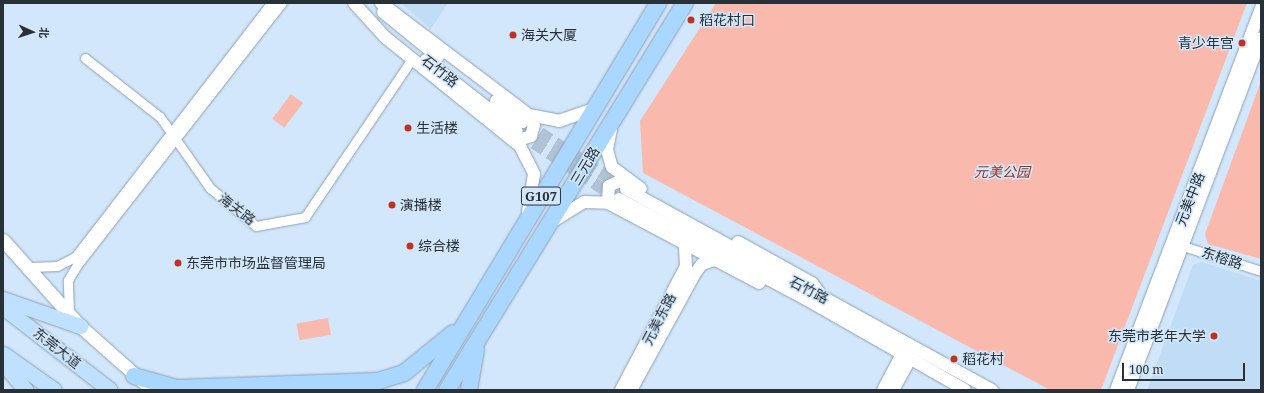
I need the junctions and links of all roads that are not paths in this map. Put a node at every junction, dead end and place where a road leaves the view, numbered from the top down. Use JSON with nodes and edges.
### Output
{"nodes":[{"id":1,"x":271,"y":3,"type":"edge"},
{"id":2,"x":282,"y":3,"type":"edge"},
{"id":3,"x":354,"y":3,"type":"edge"},
{"id":4,"x":374,"y":3,"type":"edge"},
{"id":5,"x":381,"y":3,"type":"edge"},
{"id":6,"x":658,"y":3,"type":"edge"},
{"id":7,"x":685,"y":3,"type":"edge"},
{"id":8,"x":1261,"y":8,"type":"edge"},
{"id":9,"x":364,"y":11,"type":"junction"},
{"id":10,"x":1261,"y":38,"type":"edge"},
{"id":11,"x":85,"y":58,"type":"dead end"},
{"id":12,"x":412,"y":59,"type":"junction"},
{"id":13,"x":593,"y":109,"type":"junction"},
{"id":14,"x":613,"y":119,"type":"junction"},
{"id":15,"x":521,"y":127,"type":"junction"},
{"id":16,"x":175,"y":134,"type":"junction"},
{"id":17,"x":619,"y":192,"type":"junction"},
{"id":18,"x":527,"y":221,"type":"junction"},
{"id":19,"x":549,"y":224,"type":"junction"},
{"id":20,"x":3,"y":240,"type":"edge"},
{"id":21,"x":685,"y":245,"type":"junction"},
{"id":22,"x":1183,"y":246,"type":"junction"},
{"id":23,"x":714,"y":260,"type":"junction"},
{"id":24,"x":30,"y":267,"type":"junction"},
{"id":25,"x":1261,"y":271,"type":"edge"},
{"id":26,"x":3,"y":299,"type":"edge"},
{"id":27,"x":819,"y":301,"type":"junction"},
{"id":28,"x":3,"y":307,"type":"edge"},
{"id":29,"x":70,"y":315,"type":"junction"},
{"id":30,"x":465,"y":323,"type":"junction"},
{"id":31,"x":80,"y":326,"type":"junction"},
{"id":32,"x":479,"y":336,"type":"junction"},
{"id":33,"x":3,"y":354,"type":"edge"},
{"id":34,"x":906,"y":357,"type":"junction"},
{"id":35,"x":3,"y":363,"type":"edge"},
{"id":36,"x":134,"y":376,"type":"junction"},
{"id":37,"x":26,"y":390,"type":"edge"},
{"id":38,"x":54,"y":390,"type":"edge"},
{"id":39,"x":110,"y":390,"type":"edge"},
{"id":40,"x":152,"y":390,"type":"edge"},
{"id":41,"x":425,"y":390,"type":"edge"},
{"id":42,"x":447,"y":390,"type":"edge"},
{"id":43,"x":469,"y":390,"type":"edge"},
{"id":44,"x":621,"y":390,"type":"edge"},
{"id":45,"x":630,"y":390,"type":"edge"},
{"id":46,"x":883,"y":390,"type":"edge"},
{"id":47,"x":893,"y":390,"type":"edge"},
{"id":48,"x":965,"y":390,"type":"edge"},
{"id":49,"x":992,"y":390,"type":"edge"},
{"id":50,"x":1116,"y":390,"type":"edge"},
{"id":51,"x":1128,"y":390,"type":"edge"}],
"edges":[{"from":1,"to":16,"type":"street"},
{"from":2,"to":16,"type":"street"},
{"from":3,"to":9,"type":"street"},
{"from":4,"to":15,"type":"street","name":"石竹路"},
{"from":5,"to":15,"type":"street"},
{"from":6,"to":13,"type":"highway","name":"三元路","number":"G107"},
{"from":7,"to":14,"type":"highway","name":"三元路","number":"G107"},
{"from":8,"to":50,"type":"street","name":"元美中路"},
{"from":9,"to":12,"type":"street"},
{"from":9,"to":15,"type":"street","name":"石竹路"},
{"from":10,"to":22,"type":"street","name":"元美中路"},
{"from":11,"to":16,"type":"street","name":"海关路"},
{"from":12,"to":15,"type":"street"},
{"from":12,"to":16,"type":"street","name":"海关路"},
{"from":13,"to":15,"type":"street"},
{"from":13,"to":18,"type":"highway","name":"三元路","number":"G107"},
{"from":14,"to":17,"type":"street"},
{"from":14,"to":19,"type":"highway","name":"三元路","number":"G107"},
{"from":15,"to":18,"type":"street"},
{"from":16,"to":24,"type":"street"},
{"from":16,"to":29,"type":"street"},
{"from":17,"to":19,"type":"street"},
{"from":17,"to":21,"type":"street"},
{"from":17,"to":27,"type":"street","name":"石竹路"},
{"from":18,"to":30,"type":"highway","name":"三元路","number":"G107"},
{"from":19,"to":32,"type":"highway","name":"三元路","number":"G107"},
{"from":20,"to":24,"type":"main road"},
{"from":21,"to":23,"type":"street"},
{"from":21,"to":44,"type":"street","name":"元美东路"},
{"from":22,"to":25,"type":"street","name":"东榕路"},
{"from":22,"to":51,"type":"street","name":"元美中路"},
{"from":23,"to":27,"type":"street"},
{"from":23,"to":45,"type":"street","name":"元美东路"},
{"from":24,"to":29,"type":"main road"},
{"from":26,"to":31,"type":"main road"},
{"from":27,"to":34,"type":"street","name":"石竹路"},
{"from":27,"to":49,"type":"street","name":"石竹路"},
{"from":28,"to":39,"type":"main road","name":"东莞大道"},
{"from":29,"to":31,"type":"main road"},
{"from":30,"to":36,"type":"highway"},
{"from":30,"to":41,"type":"highway","name":"三元路","number":"G107"},
{"from":31,"to":36,"type":"main road"},
{"from":32,"to":42,"type":"highway","name":"三元路","number":"G107"},
{"from":32,"to":43,"type":"highway"},
{"from":33,"to":38,"type":"main road"},
{"from":34,"to":46,"type":"street"},
{"from":34,"to":47,"type":"street"},
{"from":34,"to":48,"type":"street","name":"石竹路"},
{"from":35,"to":37,"type":"main road"},
{"from":36,"to":40,"type":"main road"}]}
